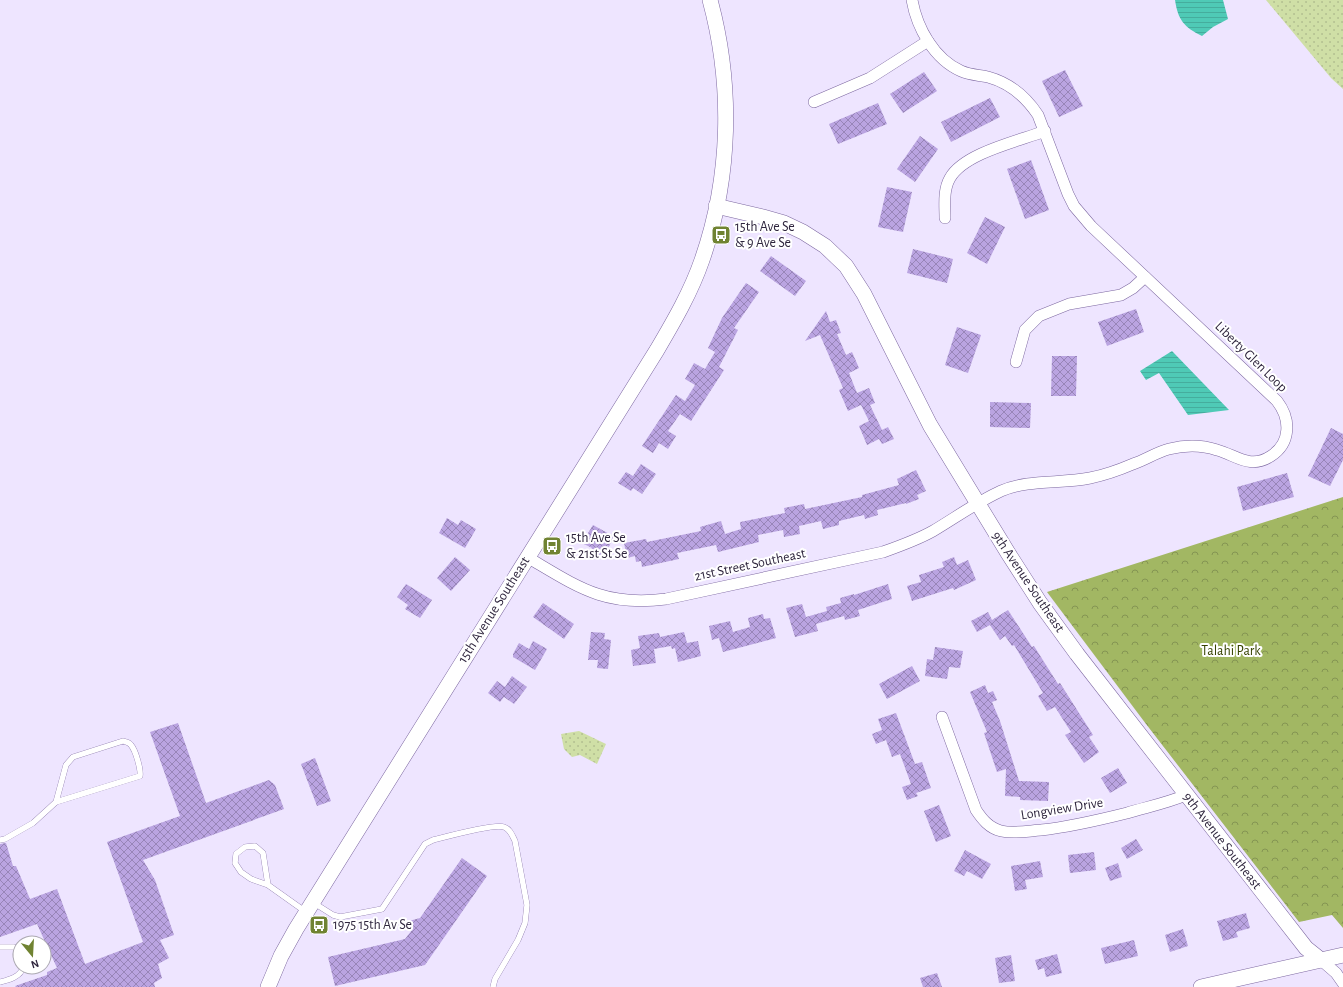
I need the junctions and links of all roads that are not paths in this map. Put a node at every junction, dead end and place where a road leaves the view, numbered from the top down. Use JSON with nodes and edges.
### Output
{"nodes":[{"id":1,"x":710,"y":0,"type":"edge"},
{"id":2,"x":912,"y":0,"type":"edge"},
{"id":3,"x":928,"y":41,"type":"junction"},
{"id":4,"x":814,"y":102,"type":"dead end"},
{"id":5,"x":1045,"y":131,"type":"junction"},
{"id":6,"x":716,"y":206,"type":"junction"},
{"id":7,"x":945,"y":218,"type":"dead end"},
{"id":8,"x":1145,"y":277,"type":"junction"},
{"id":9,"x":1016,"y":362,"type":"dead end"},
{"id":10,"x":978,"y":504,"type":"junction"},
{"id":11,"x":527,"y":557,"type":"junction"},
{"id":12,"x":942,"y":717,"type":"dead end"},
{"id":13,"x":1186,"y":795,"type":"junction"},
{"id":14,"x":56,"y":802,"type":"junction"},
{"id":15,"x":0,"y":840,"type":"edge"},
{"id":16,"x":268,"y":885,"type":"junction"},
{"id":17,"x":309,"y":907,"type":"junction"},
{"id":18,"x":0,"y":948,"type":"edge"},
{"id":19,"x":12,"y":948,"type":"edge"},
{"id":20,"x":1343,"y":955,"type":"edge"},
{"id":21,"x":1321,"y":960,"type":"junction"},
{"id":22,"x":17,"y":975,"type":"edge"},
{"id":23,"x":0,"y":982,"type":"edge"},
{"id":24,"x":1343,"y":983,"type":"edge"},
{"id":25,"x":268,"y":987,"type":"edge"},
{"id":26,"x":493,"y":987,"type":"edge"},
{"id":27,"x":1201,"y":987,"type":"edge"}],
"edges":[{"from":1,"to":6,"type":"street","name":"15th Avenue Southeast"},
{"from":2,"to":3,"type":"street","name":"Liberty Glen Loop"},
{"from":3,"to":4,"type":"street"},
{"from":3,"to":5,"type":"street","name":"Liberty Glen Loop"},
{"from":5,"to":7,"type":"street"},
{"from":5,"to":8,"type":"street","name":"Liberty Glen Loop"},
{"from":6,"to":10,"type":"street","name":"9th Avenue Southeast"},
{"from":6,"to":11,"type":"street","name":"15th Avenue Southeast"},
{"from":8,"to":9,"type":"street"},
{"from":8,"to":10,"type":"street","name":"Liberty Glen Loop"},
{"from":10,"to":11,"type":"street","name":"21st Street Southeast"},
{"from":10,"to":13,"type":"street","name":"9th Avenue Southeast"},
{"from":11,"to":17,"type":"street","name":"15th Avenue Southeast"},
{"from":12,"to":13,"type":"street","name":"Longview Drive"},
{"from":13,"to":21,"type":"street","name":"9th Avenue Southeast"},
{"from":14,"to":14,"type":"lane"},
{"from":14,"to":15,"type":"lane"},
{"from":16,"to":16,"type":"lane"},
{"from":16,"to":17,"type":"lane"},
{"from":17,"to":25,"type":"street","name":"15th Avenue Southeast"},
{"from":17,"to":26,"type":"lane"},
{"from":18,"to":19,"type":"lane"},
{"from":20,"to":21,"type":"street"},
{"from":21,"to":24,"type":"street","name":"9th Avenue Southeast"},
{"from":21,"to":27,"type":"street"},
{"from":22,"to":23,"type":"lane"}]}
